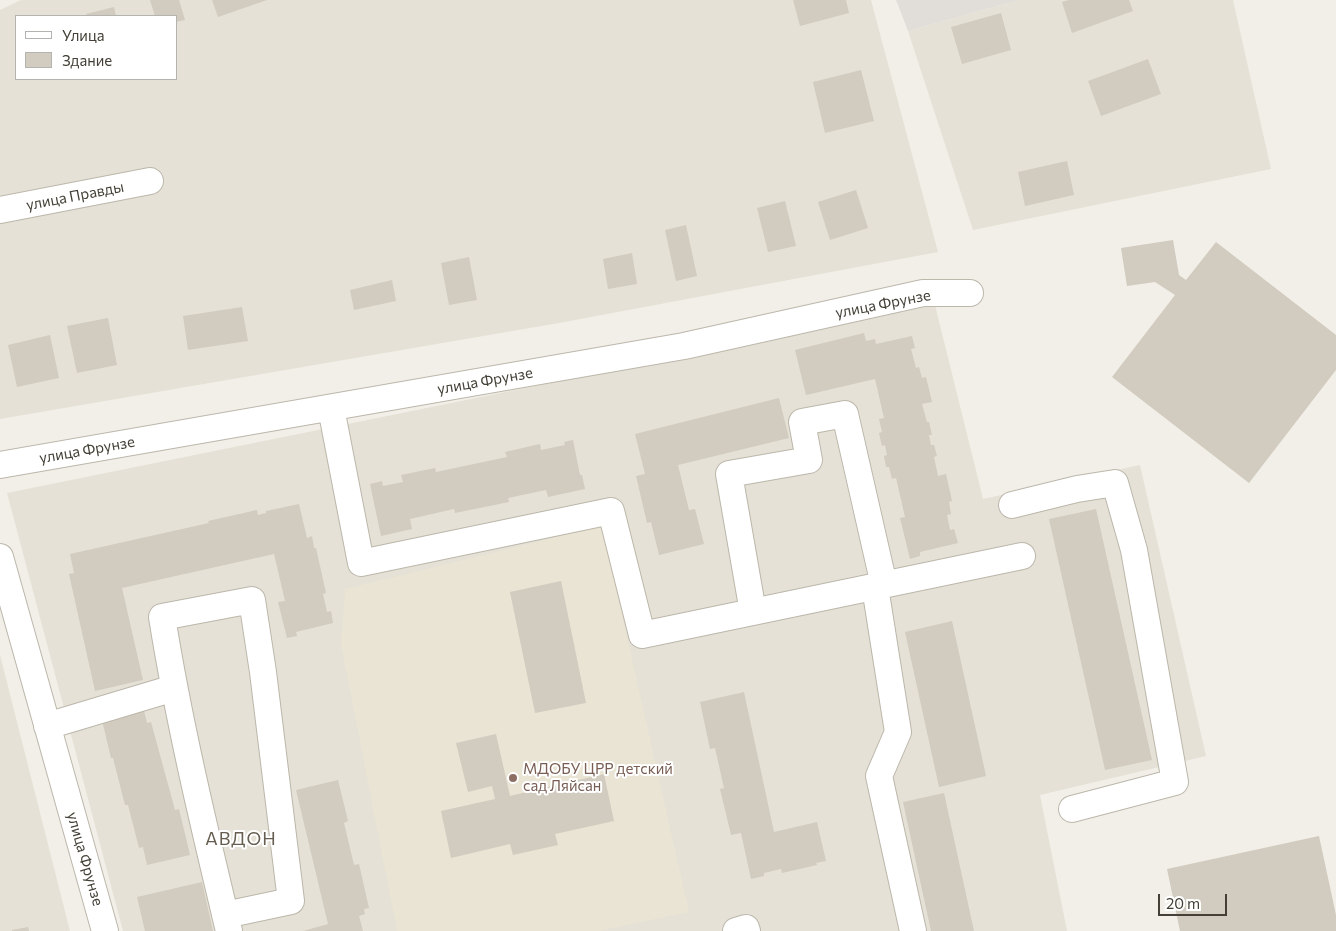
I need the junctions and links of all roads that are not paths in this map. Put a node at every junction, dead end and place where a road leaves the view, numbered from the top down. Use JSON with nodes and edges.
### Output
{"nodes":[{"id":1,"x":150,"y":181,"type":"dead end"},
{"id":2,"x":0,"y":210,"type":"edge"},
{"id":3,"x":970,"y":293,"type":"dead end"},
{"id":4,"x":331,"y":408,"type":"junction"},
{"id":5,"x":0,"y":465,"type":"edge"},
{"id":6,"x":1012,"y":505,"type":"dead end"},
{"id":7,"x":1022,"y":556,"type":"dead end"},
{"id":8,"x":0,"y":557,"type":"edge"},
{"id":9,"x":879,"y":586,"type":"junction"},
{"id":10,"x":753,"y":612,"type":"junction"},
{"id":11,"x":174,"y":688,"type":"junction"},
{"id":12,"x":47,"y":726,"type":"junction"},
{"id":13,"x":1072,"y":809,"type":"dead end"},
{"id":14,"x":227,"y":923,"type":"edge"},
{"id":15,"x":105,"y":931,"type":"edge"},
{"id":16,"x":736,"y":931,"type":"edge"},
{"id":17,"x":747,"y":931,"type":"edge"},
{"id":18,"x":913,"y":931,"type":"edge"}],
"edges":[{"from":1,"to":2,"type":"street","name":"улица Правды"},
{"from":3,"to":4,"type":"street","name":"улица Фрунзе"},
{"from":4,"to":5,"type":"street","name":"улица Фрунзе"},
{"from":4,"to":10,"type":"street"},
{"from":6,"to":13,"type":"street"},
{"from":7,"to":9,"type":"street"},
{"from":8,"to":12,"type":"street","name":"улица Фрунзе"},
{"from":9,"to":10,"type":"street"},
{"from":9,"to":10,"type":"street"},
{"from":9,"to":18,"type":"street"},
{"from":11,"to":12,"type":"street"},
{"from":11,"to":14,"type":"street"},
{"from":11,"to":14,"type":"street"},
{"from":12,"to":15,"type":"street","name":"улица Фрунзе"},
{"from":16,"to":17,"type":"street"}]}
